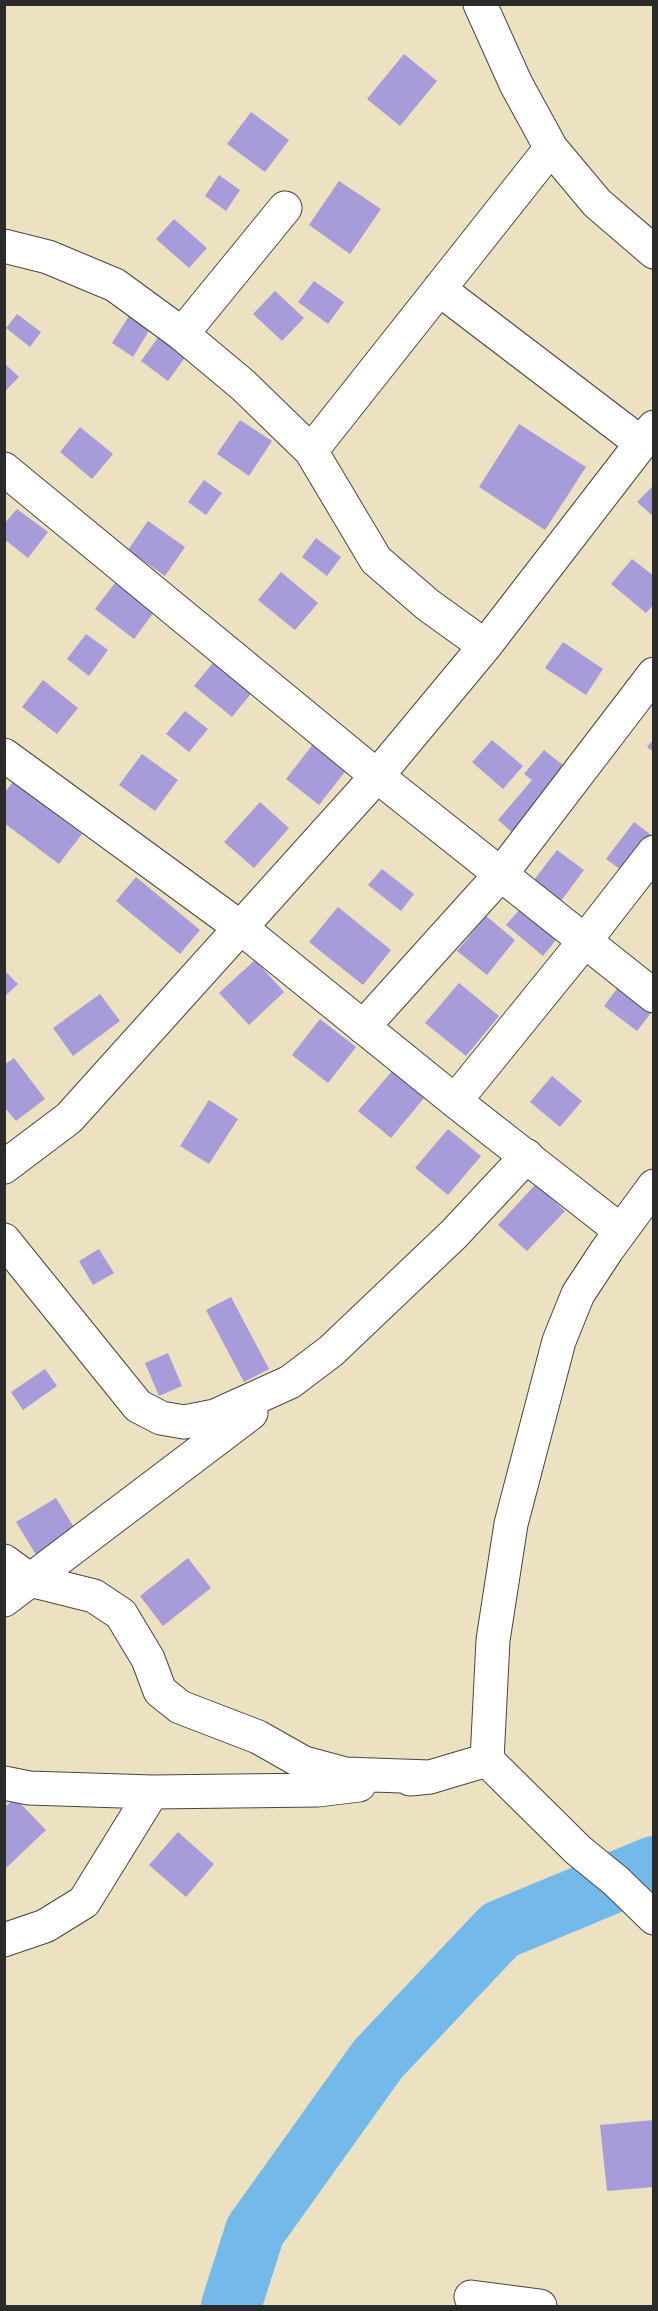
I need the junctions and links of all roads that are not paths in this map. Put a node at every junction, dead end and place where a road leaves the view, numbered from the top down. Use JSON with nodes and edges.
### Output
{"nodes":[{"id":1,"x":480,"y":4,"type":"edge"},
{"id":2,"x":550,"y":148,"type":"junction"},
{"id":3,"x":285,"y":208,"type":"dead end"},
{"id":4,"x":4,"y":246,"type":"edge"},
{"id":5,"x":654,"y":252,"type":"edge"},
{"id":6,"x":439,"y":289,"type":"junction"},
{"id":7,"x":182,"y":334,"type":"junction"},
{"id":8,"x":647,"y":435,"type":"edge"},
{"id":9,"x":311,"y":450,"type":"junction"},
{"id":10,"x":4,"y":469,"type":"edge"},
{"id":11,"x":485,"y":646,"type":"junction"},
{"id":12,"x":654,"y":674,"type":"edge"},
{"id":13,"x":4,"y":755,"type":"edge"},
{"id":14,"x":376,"y":776,"type":"junction"},
{"id":15,"x":654,"y":852,"type":"edge"},
{"id":16,"x":501,"y":874,"type":"junction"},
{"id":17,"x":241,"y":928,"type":"junction"},
{"id":18,"x":584,"y":942,"type":"junction"},
{"id":19,"x":654,"y":996,"type":"edge"},
{"id":20,"x":363,"y":1027,"type":"junction"},
{"id":21,"x":455,"y":1101,"type":"junction"},
{"id":22,"x":527,"y":1156,"type":"junction"},
{"id":23,"x":4,"y":1167,"type":"edge"},
{"id":24,"x":654,"y":1186,"type":"edge"},
{"id":25,"x":621,"y":1231,"type":"junction"},
{"id":26,"x":4,"y":1240,"type":"edge"},
{"id":27,"x":290,"y":1382,"type":"junction"},
{"id":28,"x":4,"y":1561,"type":"edge"},
{"id":29,"x":30,"y":1580,"type":"junction"},
{"id":30,"x":4,"y":1600,"type":"edge"},
{"id":31,"x":487,"y":1760,"type":"junction"},
{"id":32,"x":430,"y":1777,"type":"junction"},
{"id":33,"x":4,"y":1783,"type":"edge"},
{"id":34,"x":152,"y":1792,"type":"junction"},
{"id":35,"x":654,"y":1918,"type":"edge"},
{"id":36,"x":4,"y":1940,"type":"edge"},
{"id":37,"x":471,"y":2297,"type":"dead end"},
{"id":38,"x":540,"y":2307,"type":"edge"}],
"edges":[{"from":1,"to":2,"type":"street"},
{"from":2,"to":5,"type":"street"},
{"from":2,"to":6,"type":"street"},
{"from":3,"to":7,"type":"street"},
{"from":4,"to":7,"type":"street"},
{"from":6,"to":8,"type":"street"},
{"from":6,"to":9,"type":"street"},
{"from":7,"to":9,"type":"street"},
{"from":8,"to":11,"type":"street"},
{"from":9,"to":11,"type":"street"},
{"from":10,"to":14,"type":"street"},
{"from":11,"to":14,"type":"street"},
{"from":12,"to":16,"type":"street"},
{"from":13,"to":17,"type":"street"},
{"from":14,"to":16,"type":"street"},
{"from":14,"to":17,"type":"street"},
{"from":15,"to":18,"type":"street"},
{"from":16,"to":18,"type":"street"},
{"from":16,"to":20,"type":"street"},
{"from":17,"to":20,"type":"street"},
{"from":17,"to":23,"type":"street"},
{"from":18,"to":19,"type":"street"},
{"from":18,"to":21,"type":"street"},
{"from":20,"to":21,"type":"street"},
{"from":21,"to":22,"type":"street"},
{"from":22,"to":25,"type":"street"},
{"from":22,"to":27,"type":"street"},
{"from":24,"to":25,"type":"street"},
{"from":25,"to":31,"type":"street"},
{"from":26,"to":27,"type":"street"},
{"from":27,"to":29,"type":"street"},
{"from":28,"to":29,"type":"street"},
{"from":29,"to":30,"type":"street"},
{"from":29,"to":32,"type":"street"},
{"from":31,"to":32,"type":"street"},
{"from":31,"to":35,"type":"street"},
{"from":32,"to":34,"type":"street"},
{"from":33,"to":34,"type":"street"},
{"from":34,"to":36,"type":"street"},
{"from":37,"to":38,"type":"street"}]}
